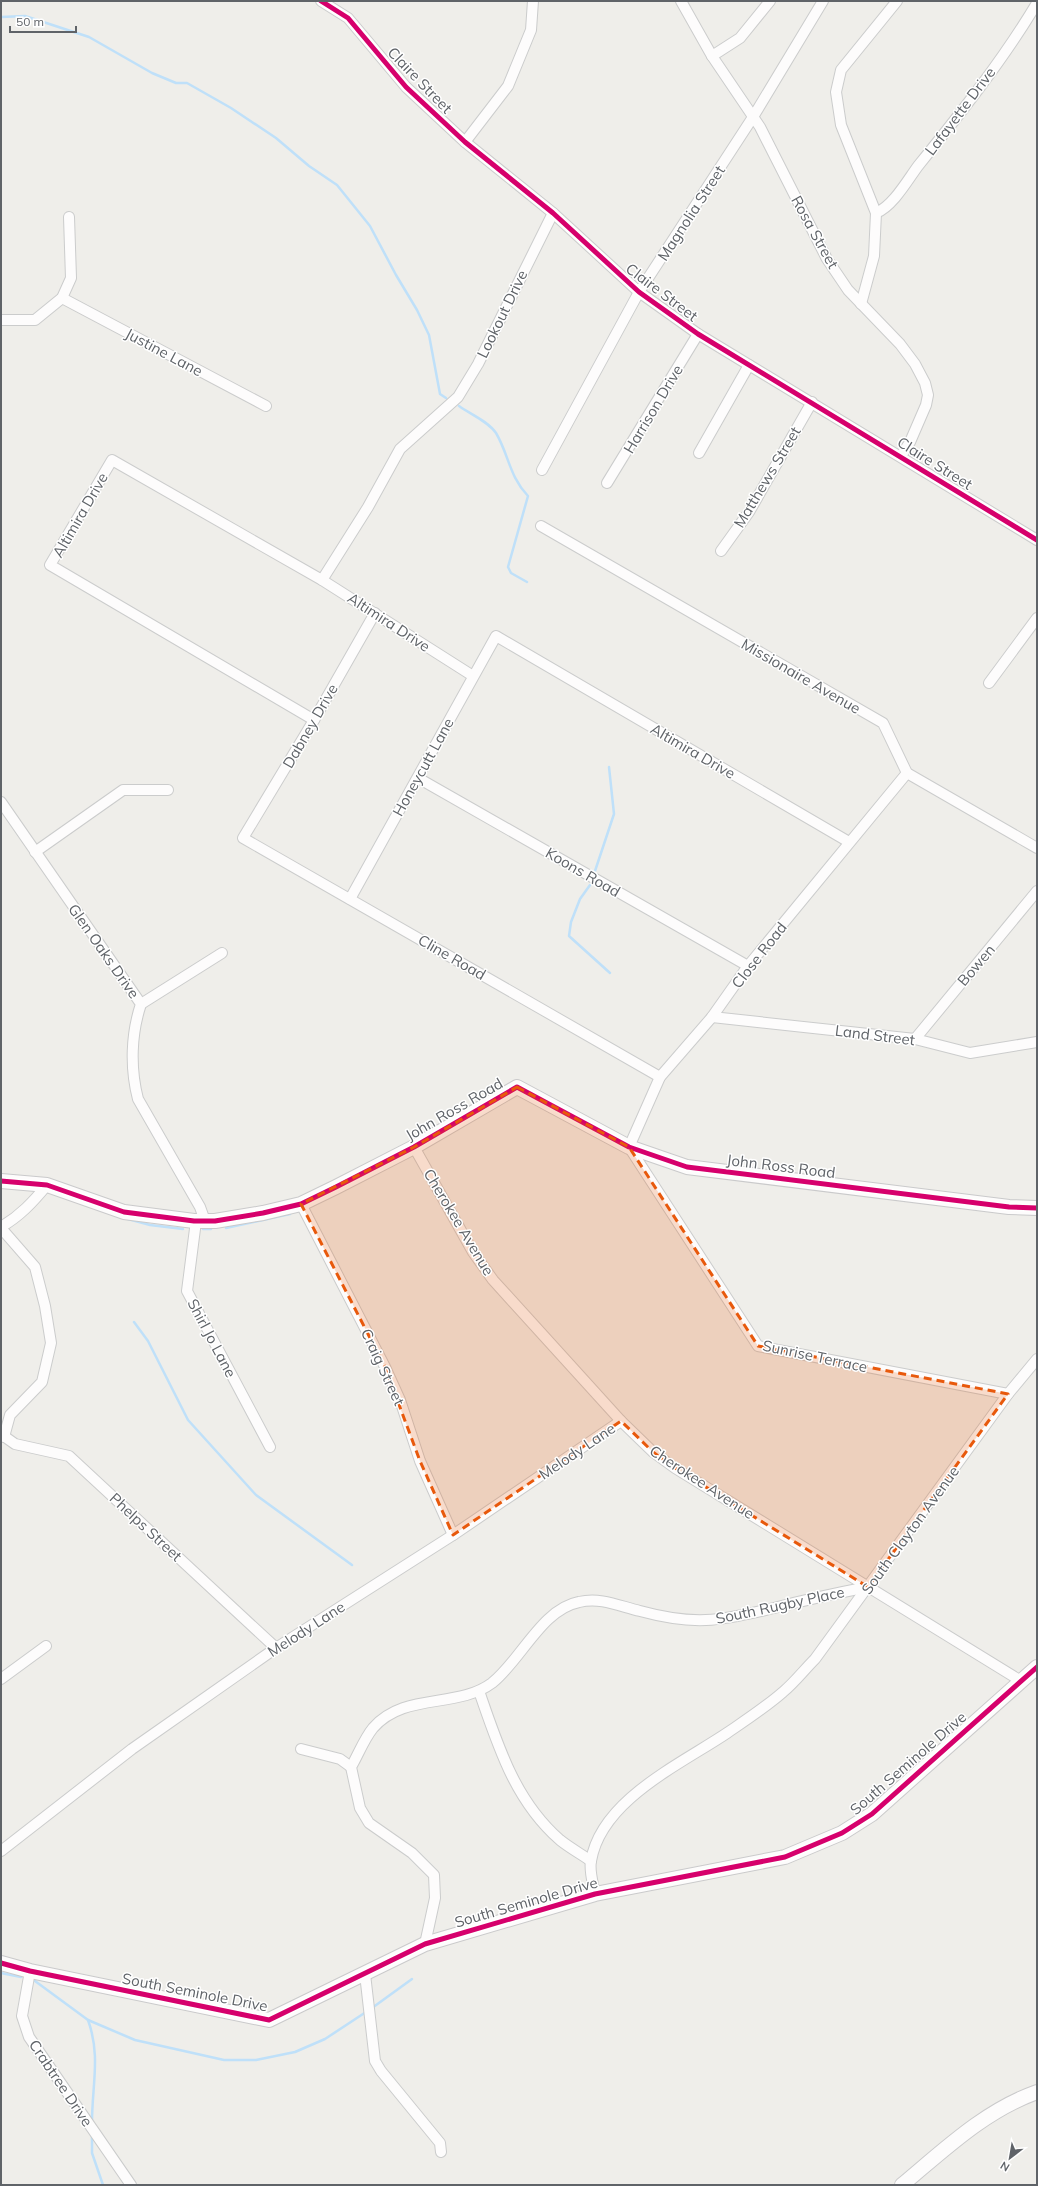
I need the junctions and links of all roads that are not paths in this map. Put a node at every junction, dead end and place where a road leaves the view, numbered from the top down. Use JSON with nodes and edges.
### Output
{"nodes":[{"id":1,"x":321,"y":1,"type":"edge"},
{"id":2,"x":533,"y":1,"type":"edge"},
{"id":3,"x":681,"y":1,"type":"edge"},
{"id":4,"x":770,"y":1,"type":"edge"},
{"id":5,"x":822,"y":1,"type":"edge"},
{"id":6,"x":897,"y":1,"type":"edge"},
{"id":7,"x":1037,"y":3,"type":"edge"},
{"id":8,"x":712,"y":56,"type":"junction"},
{"id":9,"x":753,"y":117,"type":"junction"},
{"id":10,"x":465,"y":142,"type":"junction"},
{"id":11,"x":553,"y":213,"type":"junction"},
{"id":12,"x":876,"y":213,"type":"junction"},
{"id":13,"x":69,"y":217,"type":"dead end"},
{"id":14,"x":639,"y":292,"type":"junction"},
{"id":15,"x":62,"y":298,"type":"junction"},
{"id":16,"x":861,"y":304,"type":"junction"},
{"id":17,"x":1,"y":320,"type":"edge"},
{"id":18,"x":698,"y":334,"type":"junction"},
{"id":19,"x":750,"y":365,"type":"junction"},
{"id":20,"x":812,"y":402,"type":"junction"},
{"id":21,"x":266,"y":406,"type":"dead end"},
{"id":22,"x":699,"y":454,"type":"dead end"},
{"id":23,"x":901,"y":456,"type":"junction"},
{"id":24,"x":542,"y":470,"type":"dead end"},
{"id":25,"x":607,"y":483,"type":"dead end"},
{"id":26,"x":541,"y":526,"type":"dead end"},
{"id":27,"x":1037,"y":540,"type":"edge"},
{"id":28,"x":721,"y":551,"type":"dead end"},
{"id":29,"x":322,"y":580,"type":"junction"},
{"id":30,"x":375,"y":613,"type":"junction"},
{"id":31,"x":1037,"y":618,"type":"edge"},
{"id":32,"x":496,"y":636,"type":"joint"},
{"id":33,"x":473,"y":676,"type":"junction"},
{"id":34,"x":989,"y":683,"type":"dead end"},
{"id":35,"x":314,"y":720,"type":"junction"},
{"id":36,"x":906,"y":773,"type":"junction"},
{"id":37,"x":418,"y":778,"type":"junction"},
{"id":38,"x":168,"y":790,"type":"dead end"},
{"id":39,"x":1,"y":802,"type":"edge"},
{"id":40,"x":243,"y":838,"type":"joint"},
{"id":41,"x":849,"y":842,"type":"junction"},
{"id":42,"x":1037,"y":848,"type":"edge"},
{"id":43,"x":35,"y":852,"type":"junction"},
{"id":44,"x":1037,"y":891,"type":"edge"},
{"id":45,"x":350,"y":899,"type":"junction"},
{"id":46,"x":222,"y":953,"type":"dead end"},
{"id":47,"x":748,"y":966,"type":"junction"},
{"id":48,"x":141,"y":1004,"type":"junction"},
{"id":49,"x":712,"y":1017,"type":"junction"},
{"id":50,"x":915,"y":1039,"type":"junction"},
{"id":51,"x":1037,"y":1042,"type":"edge"},
{"id":52,"x":660,"y":1077,"type":"junction"},
{"id":53,"x":414,"y":1147,"type":"junction"},
{"id":54,"x":629,"y":1147,"type":"junction"},
{"id":55,"x":1,"y":1181,"type":"edge"},
{"id":56,"x":47,"y":1185,"type":"junction"},
{"id":57,"x":301,"y":1204,"type":"junction"},
{"id":58,"x":1035,"y":1212,"type":"edge"},
{"id":59,"x":200,"y":1221,"type":"junction"},
{"id":60,"x":1,"y":1228,"type":"edge"},
{"id":61,"x":1037,"y":1359,"type":"edge"},
{"id":62,"x":1008,"y":1394,"type":"junction"},
{"id":63,"x":621,"y":1421,"type":"junction"},
{"id":64,"x":3,"y":1436,"type":"edge"},
{"id":65,"x":270,"y":1447,"type":"dead end"},
{"id":66,"x":453,"y":1535,"type":"junction"},
{"id":67,"x":868,"y":1587,"type":"junction"},
{"id":68,"x":46,"y":1646,"type":"dead end"},
{"id":69,"x":276,"y":1648,"type":"junction"},
{"id":70,"x":1037,"y":1667,"type":"edge"},
{"id":71,"x":1,"y":1679,"type":"edge"},
{"id":72,"x":1021,"y":1681,"type":"junction"},
{"id":73,"x":479,"y":1691,"type":"junction"},
{"id":74,"x":301,"y":1749,"type":"dead end"},
{"id":75,"x":351,"y":1767,"type":"junction"},
{"id":76,"x":1,"y":1852,"type":"edge"},
{"id":77,"x":591,"y":1861,"type":"junction"},
{"id":78,"x":595,"y":1894,"type":"junction"},
{"id":79,"x":426,"y":1944,"type":"junction"},
{"id":80,"x":1,"y":1963,"type":"edge"},
{"id":81,"x":30,"y":1971,"type":"junction"},
{"id":82,"x":365,"y":1974,"type":"junction"},
{"id":83,"x":1037,"y":2092,"type":"edge"},
{"id":84,"x":441,"y":2152,"type":"dead end"},
{"id":85,"x":131,"y":2185,"type":"edge"},
{"id":86,"x":902,"y":2185,"type":"edge"}],
"edges":[{"from":1,"to":10,"type":"street","name":"Claire Street"},
{"from":2,"to":10,"type":"street"},
{"from":3,"to":8,"type":"street","name":"Rosa Street"},
{"from":4,"to":8,"type":"street"},
{"from":5,"to":9,"type":"street","name":"Magnolia Street"},
{"from":6,"to":12,"type":"street"},
{"from":7,"to":12,"type":"street","name":"Lafayette Drive"},
{"from":8,"to":9,"type":"street","name":"Rosa Street"},
{"from":9,"to":14,"type":"street","name":"Magnolia Street"},
{"from":9,"to":16,"type":"street","name":"Rosa Street"},
{"from":10,"to":11,"type":"street","name":"Claire Street"},
{"from":11,"to":14,"type":"street","name":"Claire Street"},
{"from":11,"to":29,"type":"street","name":"Lookout Drive"},
{"from":12,"to":16,"type":"street"},
{"from":13,"to":15,"type":"street"},
{"from":14,"to":18,"type":"street","name":"Claire Street"},
{"from":14,"to":24,"type":"street","name":"Magnolia Street"},
{"from":15,"to":17,"type":"street"},
{"from":15,"to":21,"type":"street","name":"Justine Lane"},
{"from":16,"to":23,"type":"street","name":"Rosa Street"},
{"from":18,"to":19,"type":"street","name":"Claire Street"},
{"from":18,"to":25,"type":"street","name":"Harrison Drive"},
{"from":19,"to":20,"type":"street","name":"Claire Street"},
{"from":19,"to":22,"type":"street"},
{"from":20,"to":23,"type":"street","name":"Claire Street"},
{"from":20,"to":28,"type":"street","name":"Matthews Street"},
{"from":23,"to":27,"type":"street","name":"Claire Street"},
{"from":26,"to":36,"type":"street","name":"Missionaire Avenue"},
{"from":29,"to":30,"type":"street","name":"Altimira Drive"},
{"from":29,"to":35,"type":"street","name":"Altimira Drive"},
{"from":30,"to":33,"type":"street","name":"Altimira Drive"},
{"from":30,"to":35,"type":"street","name":"Dabney Drive"},
{"from":31,"to":34,"type":"street"},
{"from":32,"to":33,"type":"street","name":"Honeycutt Lane"},
{"from":32,"to":41,"type":"street","name":"Altimira Drive"},
{"from":33,"to":37,"type":"street","name":"Honeycutt Lane"},
{"from":35,"to":40,"type":"street","name":"Dabney Drive"},
{"from":36,"to":41,"type":"street","name":"Close Road"},
{"from":36,"to":42,"type":"street"},
{"from":37,"to":45,"type":"street","name":"Honeycutt Lane"},
{"from":37,"to":47,"type":"street","name":"Koons Road"},
{"from":38,"to":43,"type":"street"},
{"from":39,"to":43,"type":"street","name":"Glen Oaks Drive"},
{"from":40,"to":45,"type":"street","name":"Cline Road"},
{"from":41,"to":47,"type":"street","name":"Close Road"},
{"from":43,"to":48,"type":"street","name":"Glen Oaks Drive"},
{"from":44,"to":50,"type":"street","name":"Bowen"},
{"from":45,"to":52,"type":"street","name":"Cline Road"},
{"from":46,"to":48,"type":"street"},
{"from":47,"to":49,"type":"street","name":"Close Road"},
{"from":48,"to":59,"type":"street","name":"Glen Oaks Drive"},
{"from":49,"to":50,"type":"street","name":"Land Street"},
{"from":49,"to":52,"type":"street","name":"Close Road"},
{"from":50,"to":51,"type":"street","name":"Land Street"},
{"from":52,"to":54,"type":"street","name":"Close Road"},
{"from":53,"to":54,"type":"street","name":"John Ross Road"},
{"from":53,"to":57,"type":"street","name":"John Ross Road"},
{"from":53,"to":63,"type":"street","name":"Cherokee Avenue"},
{"from":54,"to":58,"type":"street","name":"John Ross Road"},
{"from":54,"to":62,"type":"street","name":"Sunrise Terrace"},
{"from":55,"to":56,"type":"street","name":"John Ross Road"},
{"from":56,"to":59,"type":"street","name":"John Ross Road"},
{"from":56,"to":60,"type":"street"},
{"from":57,"to":59,"type":"street","name":"John Ross Road"},
{"from":57,"to":66,"type":"street","name":"Craig Street"},
{"from":59,"to":65,"type":"street","name":"Shirl Jo Lane"},
{"from":60,"to":64,"type":"street"},
{"from":61,"to":62,"type":"street","name":"South Clayton Avenue"},
{"from":62,"to":67,"type":"street","name":"South Clayton Avenue"},
{"from":63,"to":66,"type":"street","name":"Melody Lane"},
{"from":63,"to":67,"type":"street","name":"Cherokee Avenue"},
{"from":64,"to":69,"type":"street","name":"Phelps Street"},
{"from":66,"to":69,"type":"street","name":"Melody Lane"},
{"from":67,"to":72,"type":"street","name":"Cherokee Avenue"},
{"from":67,"to":73,"type":"street","name":"South Rugby Place"},
{"from":67,"to":77,"type":"street","name":"South Clayton Avenue"},
{"from":68,"to":71,"type":"street"},
{"from":69,"to":76,"type":"street","name":"Melody Lane"},
{"from":70,"to":72,"type":"street","name":"South Seminole Drive"},
{"from":72,"to":78,"type":"street","name":"South Seminole Drive"},
{"from":73,"to":75,"type":"street","name":"South Rugby Place"},
{"from":73,"to":77,"type":"street"},
{"from":74,"to":75,"type":"street"},
{"from":75,"to":79,"type":"street"},
{"from":77,"to":78,"type":"street","name":"South Clayton Avenue"},
{"from":78,"to":79,"type":"street","name":"South Seminole Drive"},
{"from":79,"to":82,"type":"street","name":"South Seminole Drive"},
{"from":80,"to":81,"type":"street","name":"South Seminole Drive"},
{"from":81,"to":82,"type":"street","name":"South Seminole Drive"},
{"from":81,"to":85,"type":"street","name":"Crabtree Drive"},
{"from":82,"to":84,"type":"street"},
{"from":83,"to":86,"type":"street"}]}
